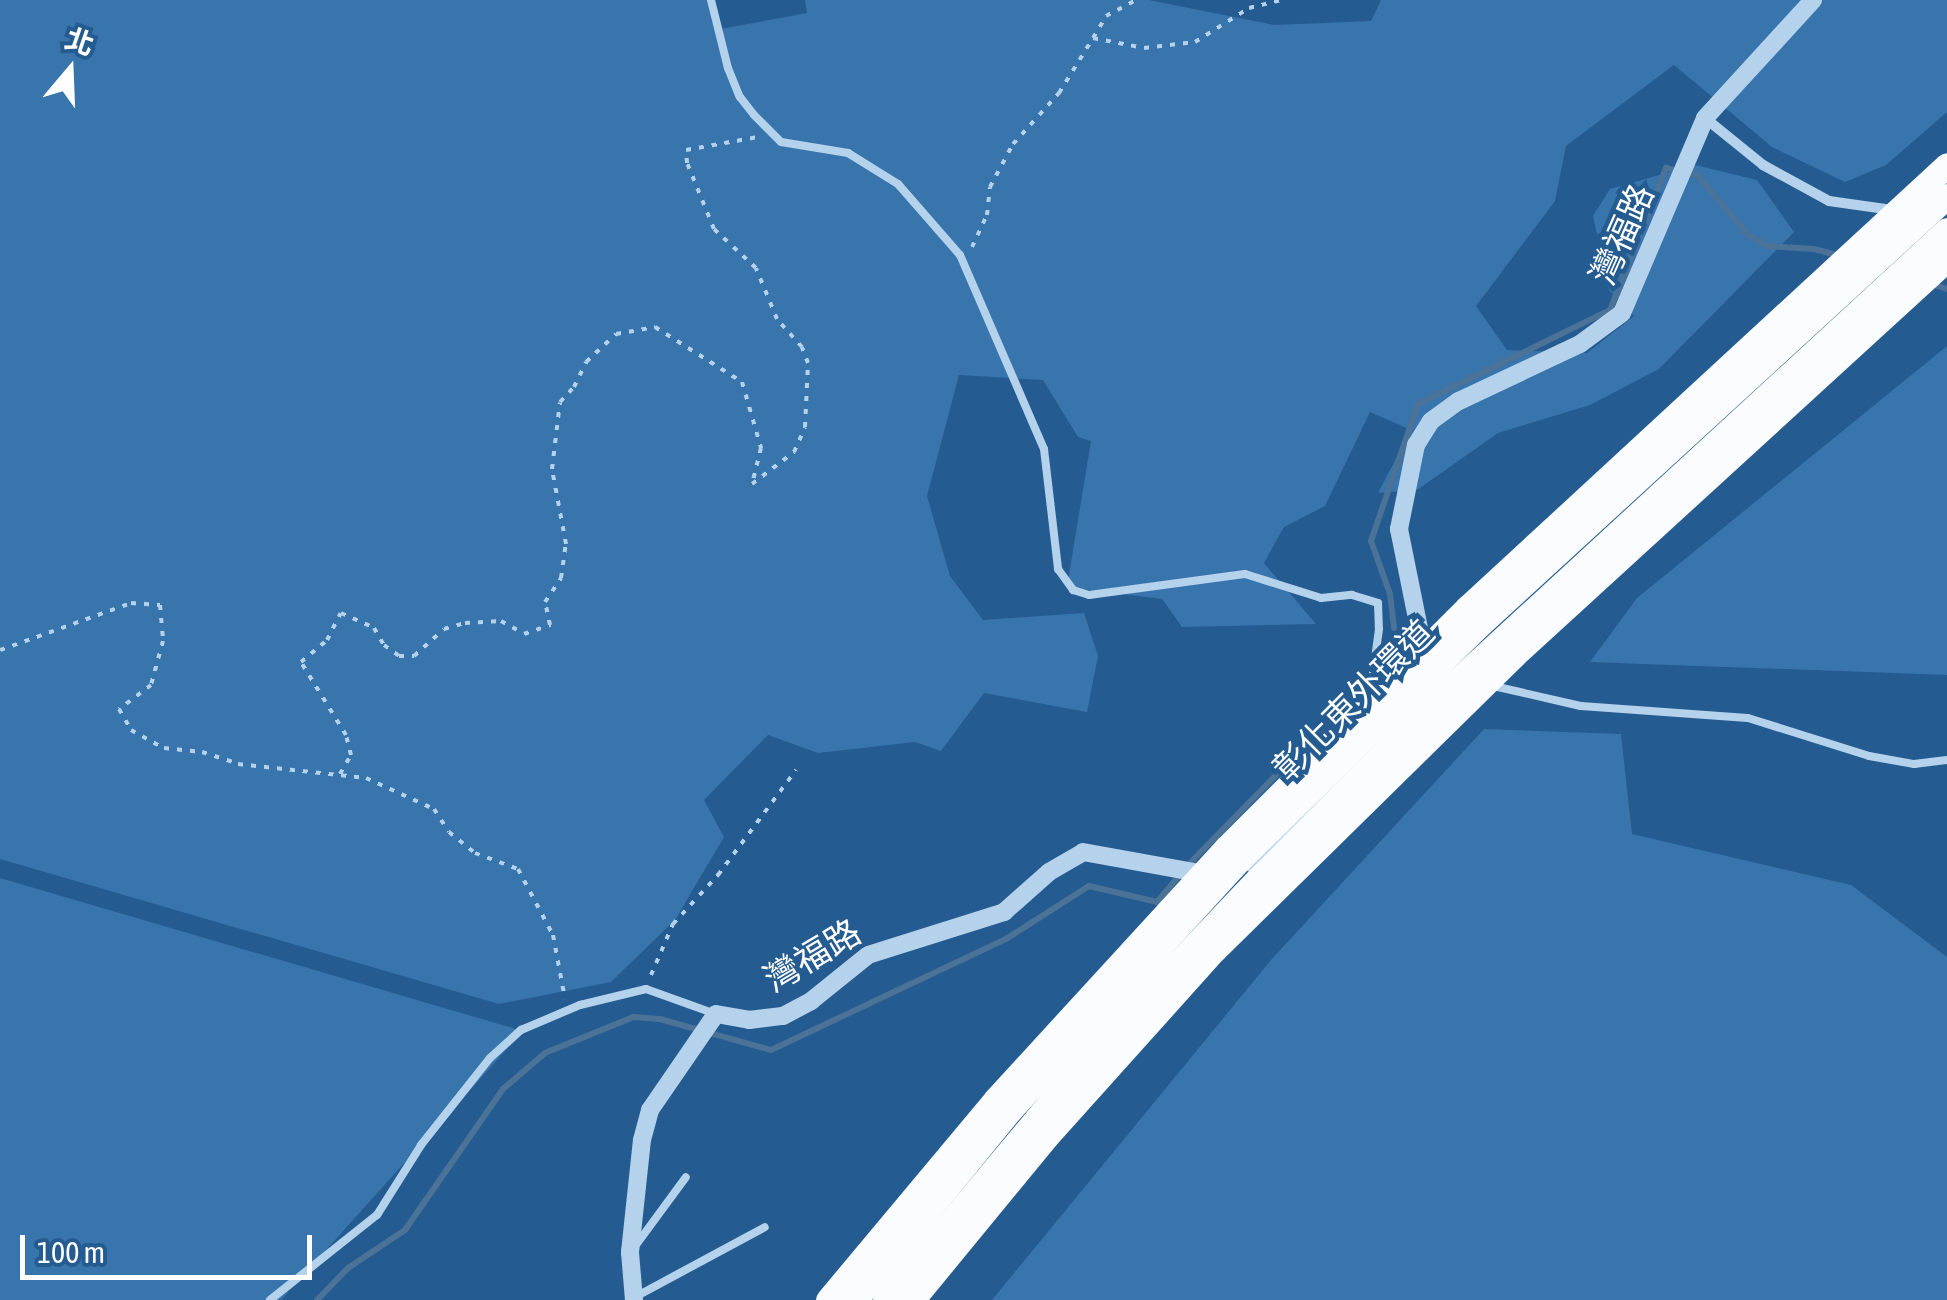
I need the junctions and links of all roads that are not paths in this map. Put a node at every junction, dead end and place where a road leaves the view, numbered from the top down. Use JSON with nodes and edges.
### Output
{"nodes":[{"id":1,"x":710,"y":0,"type":"edge"},
{"id":2,"x":1813,"y":0,"type":"edge"},
{"id":3,"x":1704,"y":118,"type":"junction"},
{"id":4,"x":1947,"y":165,"type":"edge"},
{"id":5,"x":1947,"y":188,"type":"edge"},
{"id":6,"x":1947,"y":196,"type":"edge"},
{"id":7,"x":1947,"y":230,"type":"edge"},
{"id":8,"x":1947,"y":259,"type":"edge"},
{"id":9,"x":1426,"y":654,"type":"junction"},
{"id":10,"x":1385,"y":704,"type":"junction"},
{"id":11,"x":1947,"y":760,"type":"edge"},
{"id":12,"x":1162,"y":867,"type":"junction"},
{"id":13,"x":716,"y":1014,"type":"junction"},
{"id":14,"x":686,"y":1177,"type":"dead end"},
{"id":15,"x":765,"y":1227,"type":"dead end"},
{"id":16,"x":630,"y":1252,"type":"junction"},
{"id":17,"x":634,"y":1299,"type":"edge"},
{"id":18,"x":270,"y":1300,"type":"edge"},
{"id":19,"x":828,"y":1300,"type":"edge"},
{"id":20,"x":855,"y":1300,"type":"edge"},
{"id":21,"x":885,"y":1300,"type":"edge"},
{"id":22,"x":912,"y":1300,"type":"edge"}],
"edges":[{"from":1,"to":10,"type":"lane"},
{"from":2,"to":3,"type":"street","name":"灣福路"},
{"from":3,"to":5,"type":"street"},
{"from":3,"to":9,"type":"street","name":"灣福路"},
{"from":4,"to":19,"type":"main road"},
{"from":6,"to":20,"type":"main road","name":"彰化東外環道"},
{"from":7,"to":21,"type":"main road","name":"彰化東外環道"},
{"from":8,"to":22,"type":"main road"},
{"from":9,"to":10,"type":"street","name":"灣福路"},
{"from":9,"to":11,"type":"lane"},
{"from":9,"to":12,"type":"street","name":"灣福路"},
{"from":10,"to":12,"type":"street","name":"灣福路"},
{"from":12,"to":13,"type":"street","name":"灣福路"},
{"from":13,"to":16,"type":"street"},
{"from":13,"to":18,"type":"lane"},
{"from":14,"to":16,"type":"lane"},
{"from":15,"to":17,"type":"lane"},
{"from":16,"to":17,"type":"street"}]}
